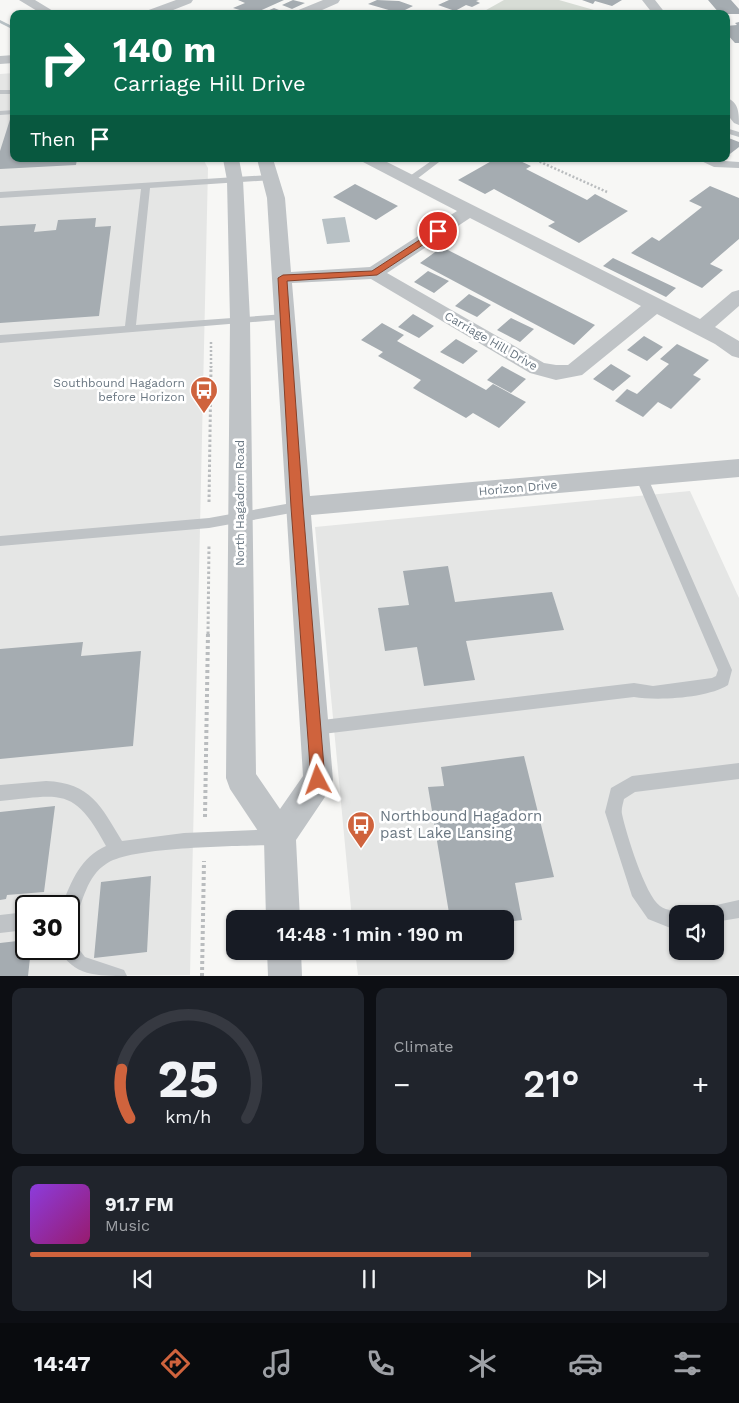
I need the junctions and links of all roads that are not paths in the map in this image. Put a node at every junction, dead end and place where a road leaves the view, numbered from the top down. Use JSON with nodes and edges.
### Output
{"nodes":[{"id":1,"x":25,"y":0,"type":"edge"},
{"id":2,"x":187,"y":0,"type":"edge"},
{"id":3,"x":334,"y":0,"type":"edge"},
{"id":4,"x":648,"y":0,"type":"edge"},
{"id":5,"x":44,"y":10,"type":"edge"},
{"id":6,"x":161,"y":10,"type":"edge"},
{"id":7,"x":310,"y":10,"type":"edge"},
{"id":8,"x":657,"y":10,"type":"edge"},
{"id":9,"x":730,"y":108,"type":"edge"},
{"id":10,"x":739,"y":120,"type":"edge"},
{"id":11,"x":267,"y":162,"type":"edge"},
{"id":12,"x":375,"y":162,"type":"edge"},
{"id":13,"x":435,"y":162,"type":"edge"},
{"id":14,"x":709,"y":162,"type":"edge"},
{"id":15,"x":739,"y":165,"type":"edge"},
{"id":16,"x":233,"y":169,"type":"edge"},
{"id":17,"x":270,"y":178,"type":"junction"},
{"id":18,"x":410,"y":180,"type":"junction"},
{"id":19,"x":146,"y":186,"type":"junction"},
{"id":20,"x":0,"y":195,"type":"edge"},
{"id":21,"x":470,"y":210,"type":"junction"},
{"id":22,"x":374,"y":274,"type":"junction"},
{"id":23,"x":283,"y":278,"type":"junction"},
{"id":24,"x":739,"y":296,"type":"edge"},
{"id":25,"x":655,"y":305,"type":"junction"},
{"id":26,"x":285,"y":317,"type":"junction"},
{"id":27,"x":240,"y":320,"type":"junction"},
{"id":28,"x":130,"y":328,"type":"junction"},
{"id":29,"x":702,"y":328,"type":"junction"},
{"id":30,"x":0,"y":339,"type":"edge"},
{"id":31,"x":739,"y":352,"type":"edge"},
{"id":32,"x":739,"y":468,"type":"edge"},
{"id":33,"x":642,"y":476,"type":"junction"},
{"id":34,"x":297,"y":507,"type":"junction"},
{"id":35,"x":240,"y":517,"type":"junction"},
{"id":36,"x":0,"y":541,"type":"edge"},
{"id":37,"x":314,"y":728,"type":"junction"},
{"id":38,"x":739,"y":771,"type":"edge"},
{"id":39,"x":0,"y":793,"type":"edge"},
{"id":40,"x":280,"y":836,"type":"junction"},
{"id":41,"x":116,"y":849,"type":"junction"},
{"id":42,"x":74,"y":895,"type":"edge"},
{"id":43,"x":739,"y":909,"type":"edge"},
{"id":44,"x":283,"y":910,"type":"edge"},
{"id":45,"x":724,"y":912,"type":"edge"},
{"id":46,"x":669,"y":919,"type":"edge"},
{"id":47,"x":15,"y":923,"type":"edge"},
{"id":48,"x":0,"y":924,"type":"edge"},
{"id":49,"x":76,"y":960,"type":"edge"},
{"id":50,"x":284,"y":960,"type":"edge"},
{"id":51,"x":118,"y":976,"type":"edge"},
{"id":52,"x":285,"y":976,"type":"edge"}],
"edges":[{"from":1,"to":5,"type":"street"},
{"from":2,"to":6,"type":"street"},
{"from":3,"to":7,"type":"street"},
{"from":4,"to":8,"type":"street"},
{"from":9,"to":10,"type":"street"},
{"from":11,"to":17,"type":"street"},
{"from":12,"to":18,"type":"street"},
{"from":13,"to":18,"type":"lane"},
{"from":14,"to":15,"type":"lane"},
{"from":16,"to":17,"type":"lane"},
{"from":16,"to":19,"type":"lane"},
{"from":16,"to":27,"type":"street","name":"North Hagadorn Road"},
{"from":17,"to":23,"type":"street"},
{"from":18,"to":21,"type":"street"},
{"from":19,"to":20,"type":"lane"},
{"from":19,"to":28,"type":"lane"},
{"from":21,"to":22,"type":"street"},
{"from":21,"to":25,"type":"street"},
{"from":22,"to":23,"type":"street"},
{"from":22,"to":25,"type":"street","name":"Carriage Hill Drive"},
{"from":23,"to":26,"type":"street"},
{"from":24,"to":29,"type":"street"},
{"from":25,"to":29,"type":"street"},
{"from":26,"to":27,"type":"lane"},
{"from":26,"to":34,"type":"street"},
{"from":27,"to":28,"type":"lane"},
{"from":27,"to":35,"type":"street","name":"North Hagadorn Road"},
{"from":28,"to":30,"type":"lane"},
{"from":29,"to":31,"type":"street"},
{"from":32,"to":33,"type":"street","name":"Horizon Drive"},
{"from":33,"to":34,"type":"street","name":"Horizon Drive"},
{"from":33,"to":37,"type":"lane"},
{"from":34,"to":35,"type":"lane"},
{"from":34,"to":37,"type":"street"},
{"from":35,"to":36,"type":"lane"},
{"from":35,"to":40,"type":"street","name":"North Hagadorn Road"},
{"from":37,"to":40,"type":"street"},
{"from":38,"to":46,"type":"lane"},
{"from":39,"to":41,"type":"lane"},
{"from":40,"to":41,"type":"lane"},
{"from":40,"to":44,"type":"street"},
{"from":41,"to":42,"type":"lane"},
{"from":43,"to":45,"type":"lane"},
{"from":47,"to":48,"type":"lane"},
{"from":49,"to":51,"type":"lane"},
{"from":50,"to":52,"type":"street"}]}
